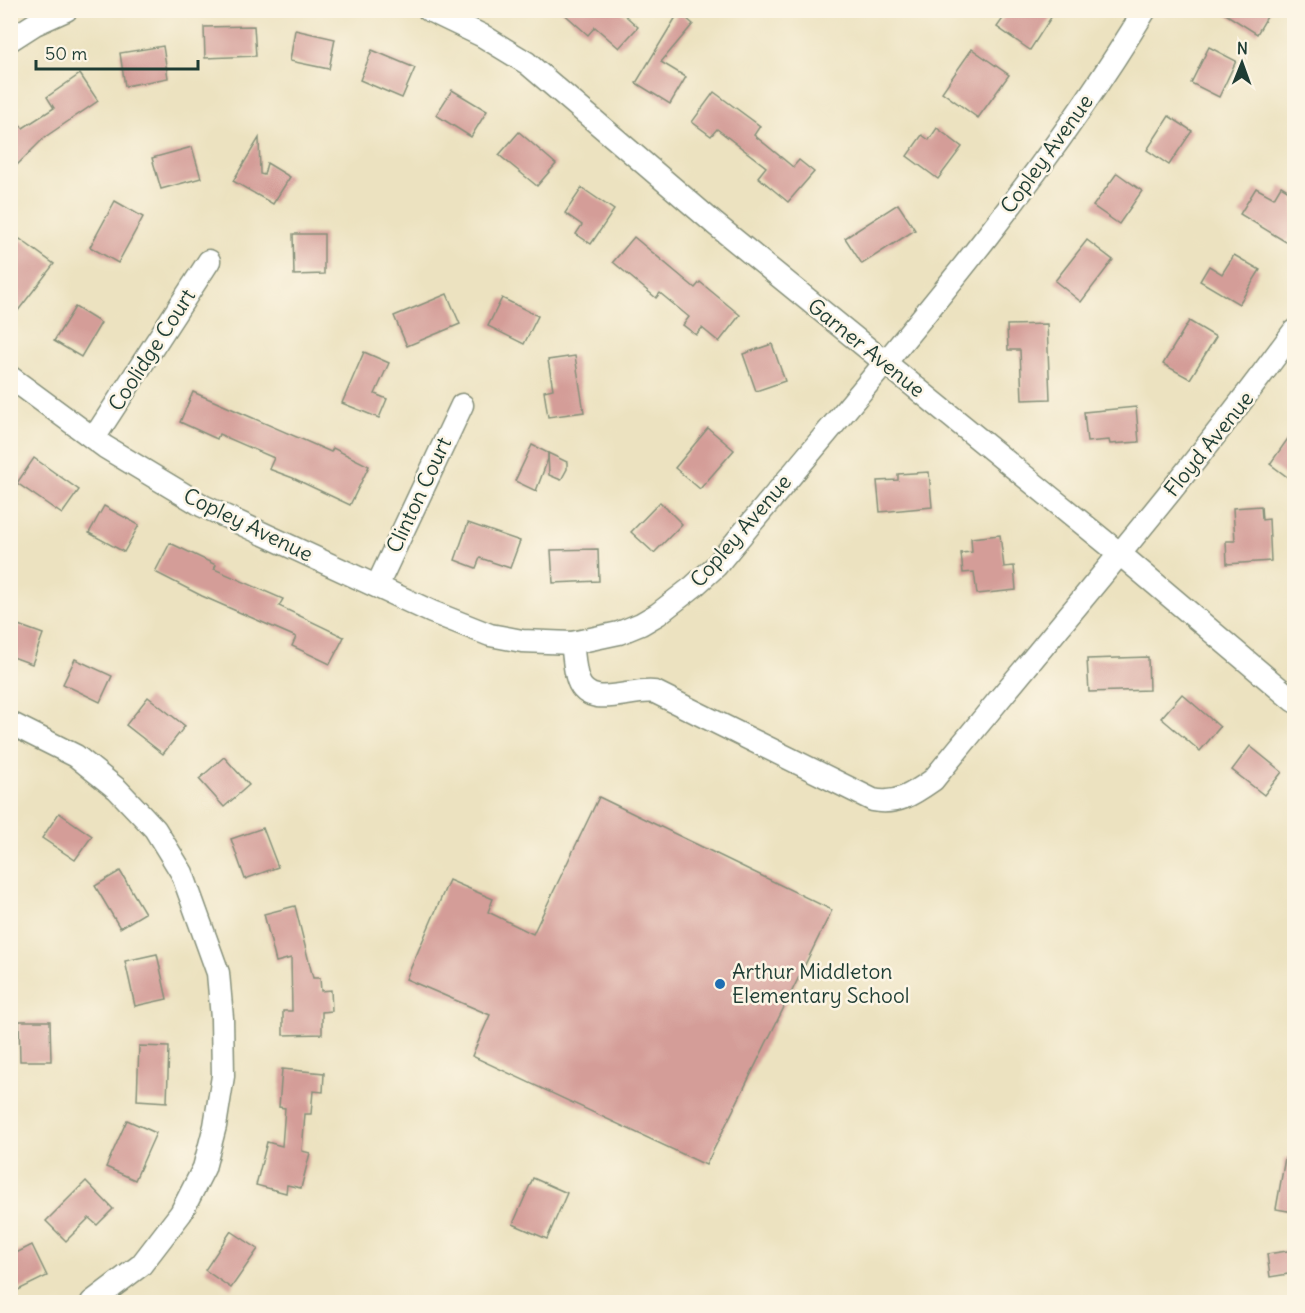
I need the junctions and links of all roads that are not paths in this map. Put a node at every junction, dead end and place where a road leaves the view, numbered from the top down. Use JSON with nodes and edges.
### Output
{"nodes":[{"id":1,"x":66,"y":10,"type":"edge"},
{"id":2,"x":429,"y":10,"type":"edge"},
{"id":3,"x":1145,"y":10,"type":"edge"},
{"id":4,"x":10,"y":40,"type":"edge"},
{"id":5,"x":209,"y":261,"type":"dead end"},
{"id":6,"x":1294,"y":331,"type":"edge"},
{"id":7,"x":884,"y":364,"type":"junction"},
{"id":8,"x":10,"y":377,"type":"edge"},
{"id":9,"x":462,"y":405,"type":"dead end"},
{"id":10,"x":94,"y":438,"type":"junction"},
{"id":11,"x":1120,"y":554,"type":"junction"},
{"id":12,"x":377,"y":586,"type":"junction"},
{"id":13,"x":572,"y":643,"type":"junction"},
{"id":14,"x":1294,"y":701,"type":"edge"},
{"id":15,"x":10,"y":723,"type":"edge"},
{"id":16,"x":92,"y":1302,"type":"edge"}],
"edges":[{"from":1,"to":4,"type":"street"},
{"from":2,"to":7,"type":"street","name":"Garner Avenue"},
{"from":3,"to":7,"type":"street","name":"Copley Avenue"},
{"from":5,"to":10,"type":"street","name":"Coolidge Court"},
{"from":6,"to":11,"type":"street","name":"Floyd Avenue"},
{"from":7,"to":11,"type":"street","name":"Garner Avenue"},
{"from":7,"to":13,"type":"street","name":"Copley Avenue"},
{"from":8,"to":10,"type":"street","name":"Copley Avenue"},
{"from":9,"to":12,"type":"street","name":"Clinton Court"},
{"from":10,"to":12,"type":"street","name":"Copley Avenue"},
{"from":11,"to":13,"type":"street","name":"Floyd Avenue"},
{"from":11,"to":14,"type":"street","name":"Garner Avenue"},
{"from":12,"to":13,"type":"street","name":"Copley Avenue"},
{"from":15,"to":16,"type":"street"}]}
